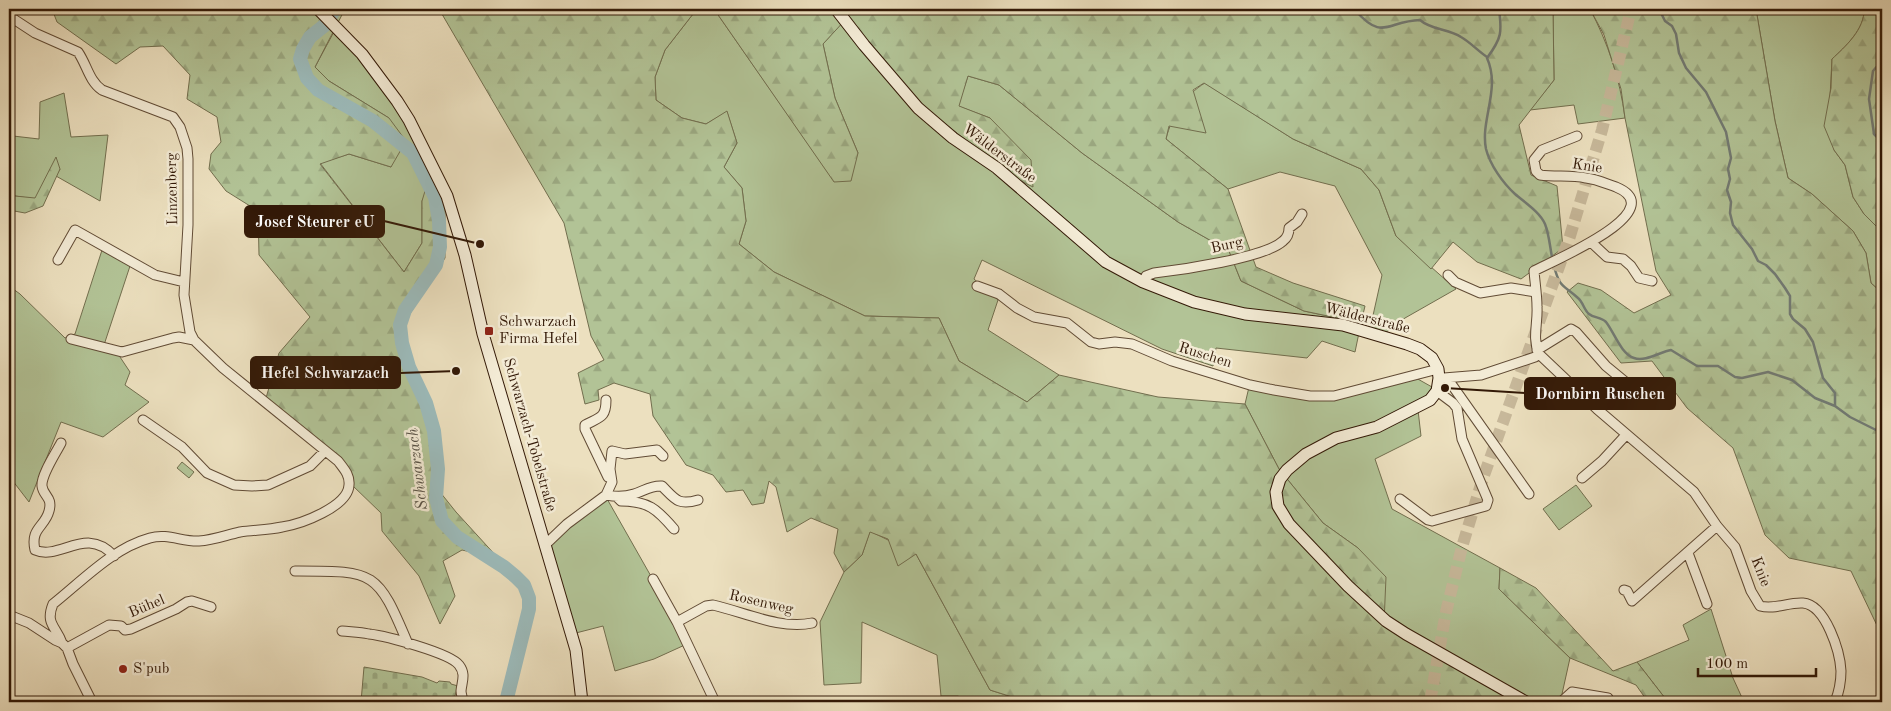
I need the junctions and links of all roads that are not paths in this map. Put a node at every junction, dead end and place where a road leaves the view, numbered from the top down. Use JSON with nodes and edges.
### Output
{"nodes":[{"id":1,"x":318,"y":9,"type":"edge"},
{"id":2,"x":836,"y":9,"type":"edge"},
{"id":3,"x":9,"y":16,"type":"edge"},
{"id":4,"x":1577,"y":136,"type":"dead end"},
{"id":5,"x":1302,"y":214,"type":"dead end"},
{"id":6,"x":1592,"y":243,"type":"junction"},
{"id":7,"x":58,"y":260,"type":"dead end"},
{"id":8,"x":1448,"y":275,"type":"dead end"},
{"id":9,"x":1652,"y":281,"type":"dead end"},
{"id":10,"x":184,"y":282,"type":"junction"},
{"id":11,"x":1143,"y":282,"type":"junction"},
{"id":12,"x":977,"y":286,"type":"dead end"},
{"id":13,"x":1536,"y":292,"type":"junction"},
{"id":14,"x":71,"y":338,"type":"dead end"},
{"id":15,"x":194,"y":340,"type":"junction"},
{"id":16,"x":1538,"y":352,"type":"junction"},
{"id":17,"x":1441,"y":375,"type":"junction"},
{"id":18,"x":1437,"y":391,"type":"junction"},
{"id":19,"x":1640,"y":394,"type":"dead end"},
{"id":20,"x":606,"y":400,"type":"dead end"},
{"id":21,"x":144,"y":420,"type":"dead end"},
{"id":22,"x":1626,"y":435,"type":"junction"},
{"id":23,"x":61,"y":443,"type":"dead end"},
{"id":24,"x":325,"y":451,"type":"junction"},
{"id":25,"x":663,"y":456,"type":"dead end"},
{"id":26,"x":1582,"y":478,"type":"dead end"},
{"id":27,"x":607,"y":492,"type":"junction"},
{"id":28,"x":1529,"y":494,"type":"dead end"},
{"id":29,"x":616,"y":497,"type":"junction"},
{"id":30,"x":698,"y":500,"type":"dead end"},
{"id":31,"x":1400,"y":500,"type":"dead end"},
{"id":32,"x":1717,"y":526,"type":"junction"},
{"id":33,"x":674,"y":529,"type":"dead end"},
{"id":34,"x":545,"y":545,"type":"junction"},
{"id":35,"x":1688,"y":553,"type":"junction"},
{"id":36,"x":114,"y":556,"type":"junction"},
{"id":37,"x":295,"y":570,"type":"dead end"},
{"id":38,"x":653,"y":579,"type":"dead end"},
{"id":39,"x":1624,"y":590,"type":"dead end"},
{"id":40,"x":1708,"y":604,"type":"dead end"},
{"id":41,"x":211,"y":608,"type":"dead end"},
{"id":42,"x":9,"y":615,"type":"edge"},
{"id":43,"x":677,"y":622,"type":"junction"},
{"id":44,"x":812,"y":623,"type":"dead end"},
{"id":45,"x":342,"y":631,"type":"dead end"},
{"id":46,"x":408,"y":644,"type":"junction"},
{"id":47,"x":64,"y":646,"type":"junction"},
{"id":48,"x":1608,"y":698,"type":"dead end"},
{"id":49,"x":92,"y":702,"type":"edge"},
{"id":50,"x":463,"y":702,"type":"edge"},
{"id":51,"x":582,"y":702,"type":"edge"},
{"id":52,"x":715,"y":702,"type":"edge"},
{"id":53,"x":1526,"y":702,"type":"edge"},
{"id":54,"x":1561,"y":702,"type":"edge"},
{"id":55,"x":1836,"y":702,"type":"edge"}],
"edges":[{"from":1,"to":34,"type":"street","name":"Schwarzach-Tobelstraße"},
{"from":2,"to":11,"type":"street","name":"Wälderstraße"},
{"from":3,"to":10,"type":"street","name":"Linzenberg"},
{"from":4,"to":6,"type":"street","name":"Knie"},
{"from":5,"to":11,"type":"street","name":"Burg"},
{"from":6,"to":9,"type":"street"},
{"from":6,"to":13,"type":"street","name":"Knie"},
{"from":7,"to":10,"type":"street"},
{"from":8,"to":13,"type":"street"},
{"from":10,"to":15,"type":"street","name":"Linzenberg"},
{"from":11,"to":17,"type":"street","name":"Wälderstraße"},
{"from":12,"to":17,"type":"street","name":"Ruschen"},
{"from":13,"to":16,"type":"street","name":"Knie"},
{"from":14,"to":15,"type":"street"},
{"from":15,"to":24,"type":"street","name":"Linzenberg"},
{"from":16,"to":17,"type":"street"},
{"from":16,"to":19,"type":"street"},
{"from":16,"to":22,"type":"street","name":"Knie"},
{"from":17,"to":18,"type":"street"},
{"from":17,"to":28,"type":"street"},
{"from":18,"to":31,"type":"street"},
{"from":18,"to":53,"type":"street"},
{"from":20,"to":27,"type":"street"},
{"from":21,"to":24,"type":"street"},
{"from":22,"to":26,"type":"street"},
{"from":22,"to":32,"type":"street","name":"Knie"},
{"from":23,"to":36,"type":"street"},
{"from":24,"to":36,"type":"street","name":"Linzenberg"},
{"from":25,"to":27,"type":"street"},
{"from":27,"to":29,"type":"street"},
{"from":27,"to":34,"type":"street"},
{"from":29,"to":30,"type":"street"},
{"from":29,"to":33,"type":"street"},
{"from":32,"to":35,"type":"street"},
{"from":32,"to":55,"type":"street","name":"Knie"},
{"from":34,"to":51,"type":"street","name":"Schwarzach-Tobelstraße"},
{"from":35,"to":39,"type":"street"},
{"from":35,"to":40,"type":"street"},
{"from":36,"to":47,"type":"street","name":"Linzenberg"},
{"from":37,"to":46,"type":"street"},
{"from":38,"to":43,"type":"street"},
{"from":41,"to":47,"type":"street","name":"Bühel"},
{"from":42,"to":47,"type":"street"},
{"from":43,"to":44,"type":"street","name":"Rosenweg"},
{"from":43,"to":52,"type":"street"},
{"from":45,"to":46,"type":"street"},
{"from":46,"to":50,"type":"street"},
{"from":47,"to":49,"type":"street","name":"Linzenberg"},
{"from":48,"to":54,"type":"street"}]}
